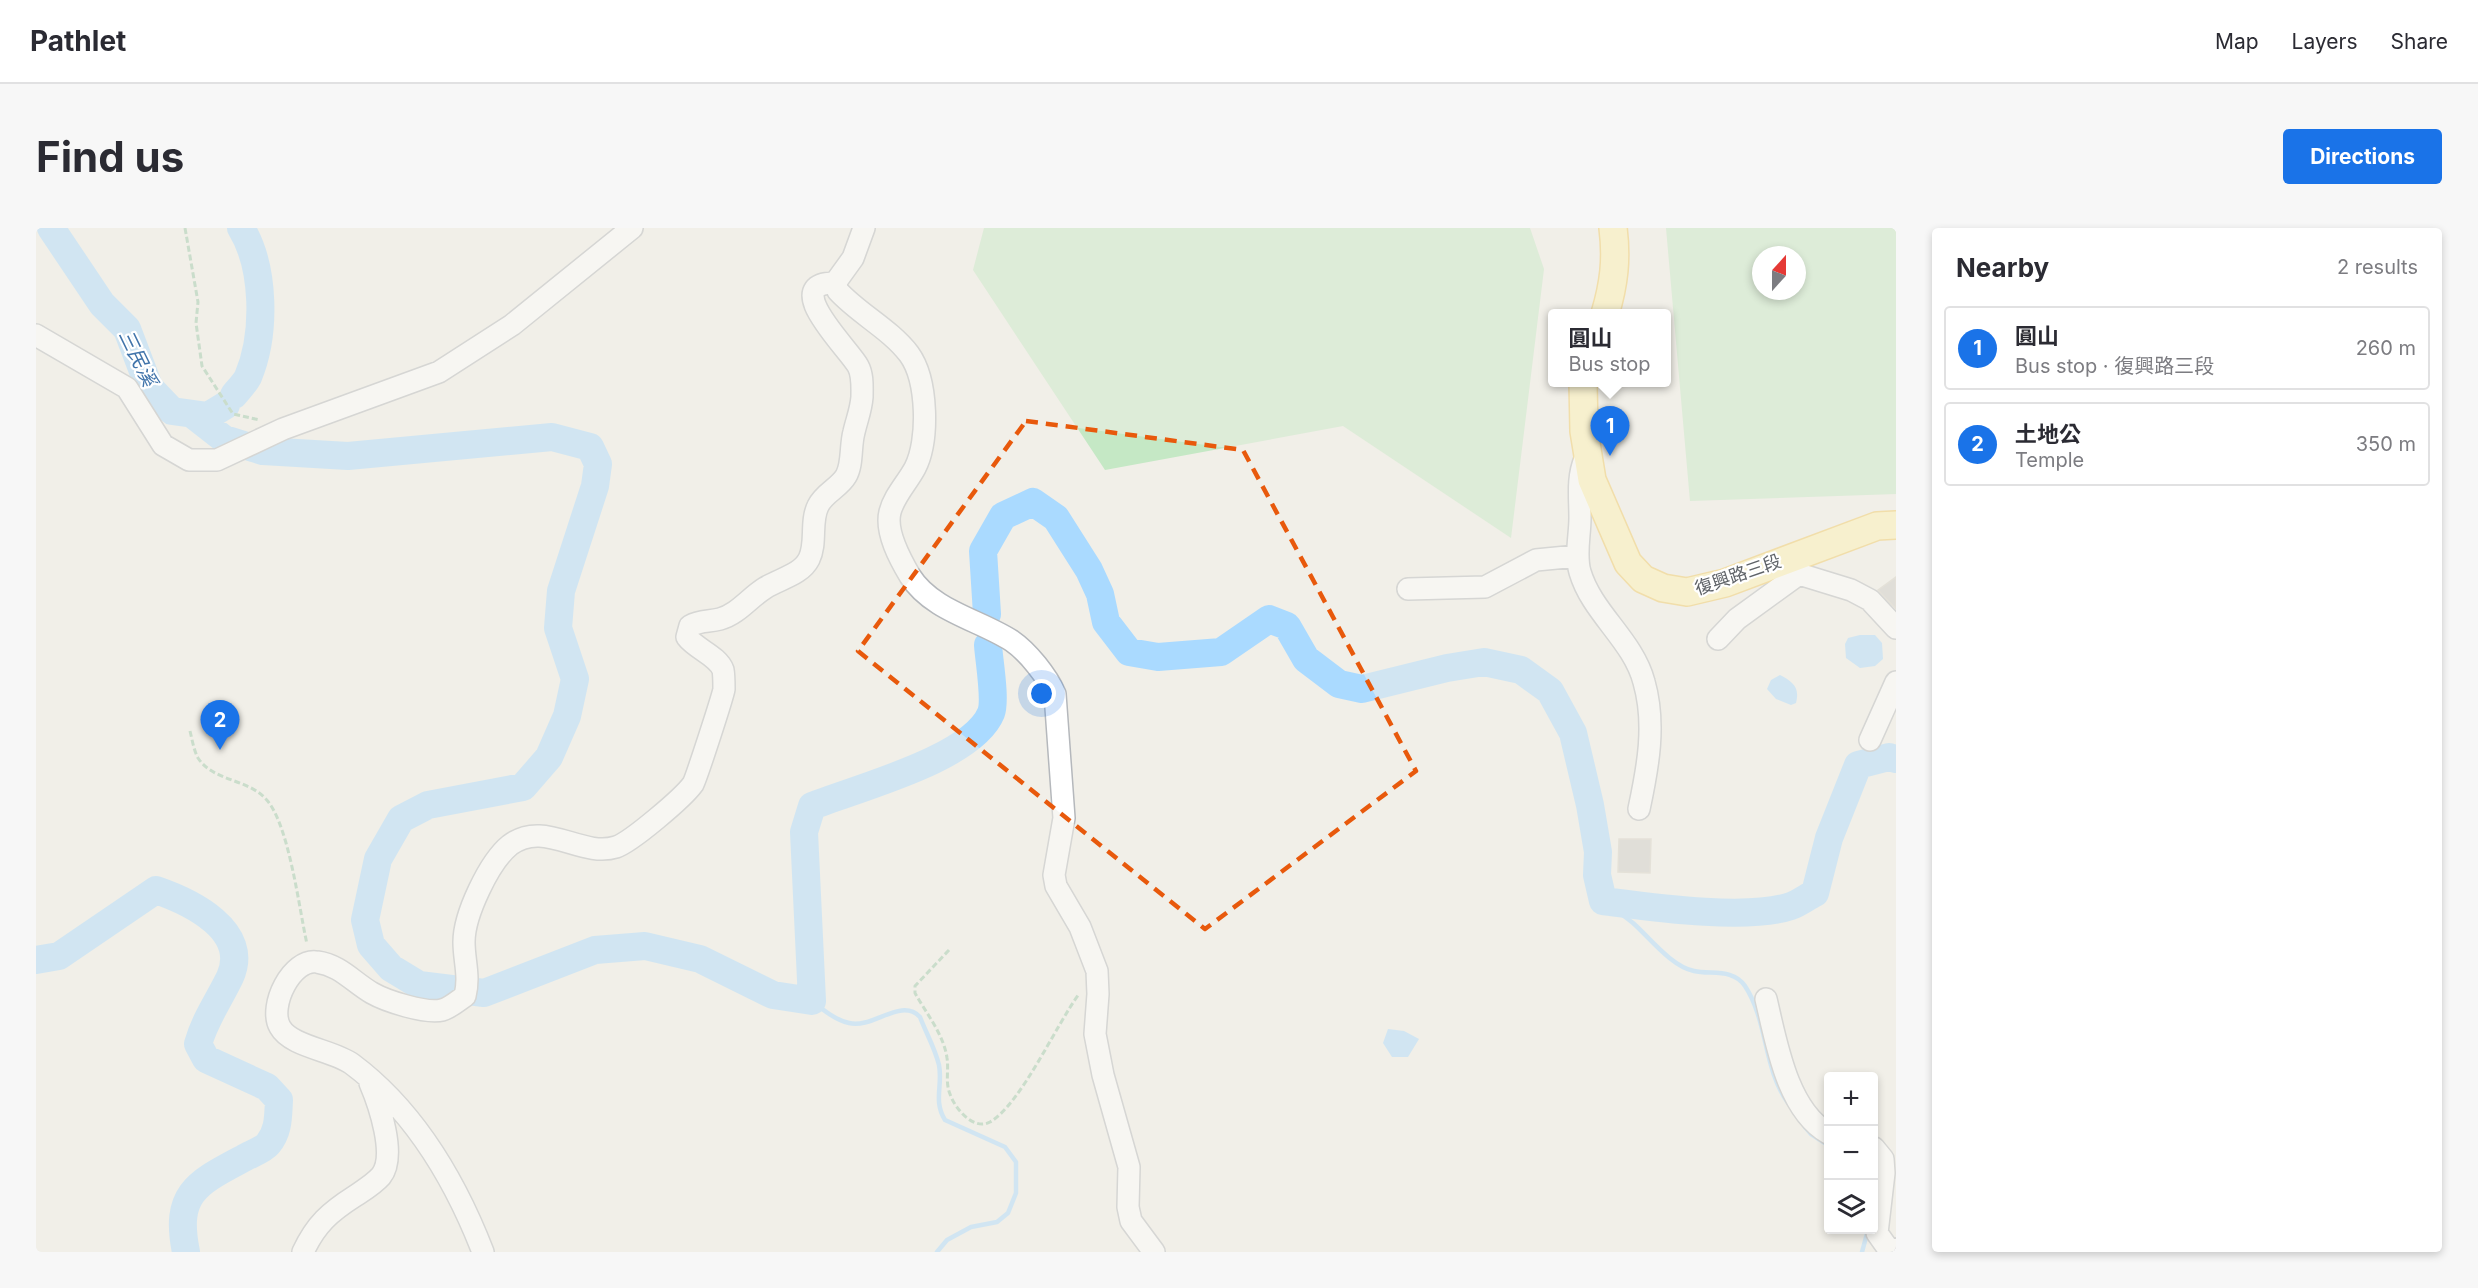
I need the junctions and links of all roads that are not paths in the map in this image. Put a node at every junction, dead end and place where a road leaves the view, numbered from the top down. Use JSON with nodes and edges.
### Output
{"nodes":[{"id":1,"x":632,"y":228,"type":"edge"},
{"id":2,"x":864,"y":228,"type":"edge"},
{"id":3,"x":1613,"y":228,"type":"edge"},
{"id":4,"x":835,"y":283,"type":"junction"},
{"id":5,"x":1607,"y":309,"type":"edge"},
{"id":6,"x":36,"y":335,"type":"edge"},
{"id":7,"x":1583,"y":387,"type":"edge"},
{"id":8,"x":1587,"y":456,"type":"junction"},
{"id":9,"x":1896,"y":525,"type":"edge"},
{"id":10,"x":1577,"y":556,"type":"junction"},
{"id":11,"x":1792,"y":566,"type":"junction"},
{"id":12,"x":1408,"y":589,"type":"dead end"},
{"id":13,"x":1896,"y":628,"type":"edge"},
{"id":14,"x":1718,"y":639,"type":"dead end"},
{"id":15,"x":1896,"y":682,"type":"edge"},
{"id":16,"x":1870,"y":740,"type":"dead end"},
{"id":17,"x":1639,"y":809,"type":"dead end"},
{"id":18,"x":1767,"y":999,"type":"dead end"},
{"id":19,"x":368,"y":1077,"type":"junction"},
{"id":20,"x":1824,"y":1130,"type":"edge"},
{"id":21,"x":1878,"y":1153,"type":"edge"},
{"id":22,"x":1896,"y":1250,"type":"edge"},
{"id":23,"x":303,"y":1252,"type":"edge"},
{"id":24,"x":483,"y":1252,"type":"edge"},
{"id":25,"x":1154,"y":1252,"type":"edge"}],
"edges":[{"from":1,"to":6,"type":"street"},
{"from":2,"to":4,"type":"street"},
{"from":3,"to":5,"type":"main road"},
{"from":4,"to":19,"type":"street"},
{"from":4,"to":25,"type":"street"},
{"from":7,"to":8,"type":"main road","name":"復興路三段"},
{"from":8,"to":10,"type":"street"},
{"from":8,"to":11,"type":"main road","name":"復興路三段"},
{"from":9,"to":11,"type":"main road","name":"復興路三段"},
{"from":10,"to":12,"type":"street"},
{"from":10,"to":17,"type":"street"},
{"from":11,"to":13,"type":"street"},
{"from":11,"to":14,"type":"street"},
{"from":15,"to":16,"type":"street"},
{"from":18,"to":20,"type":"street"},
{"from":19,"to":23,"type":"street"},
{"from":19,"to":24,"type":"street"},
{"from":21,"to":22,"type":"street"}]}
